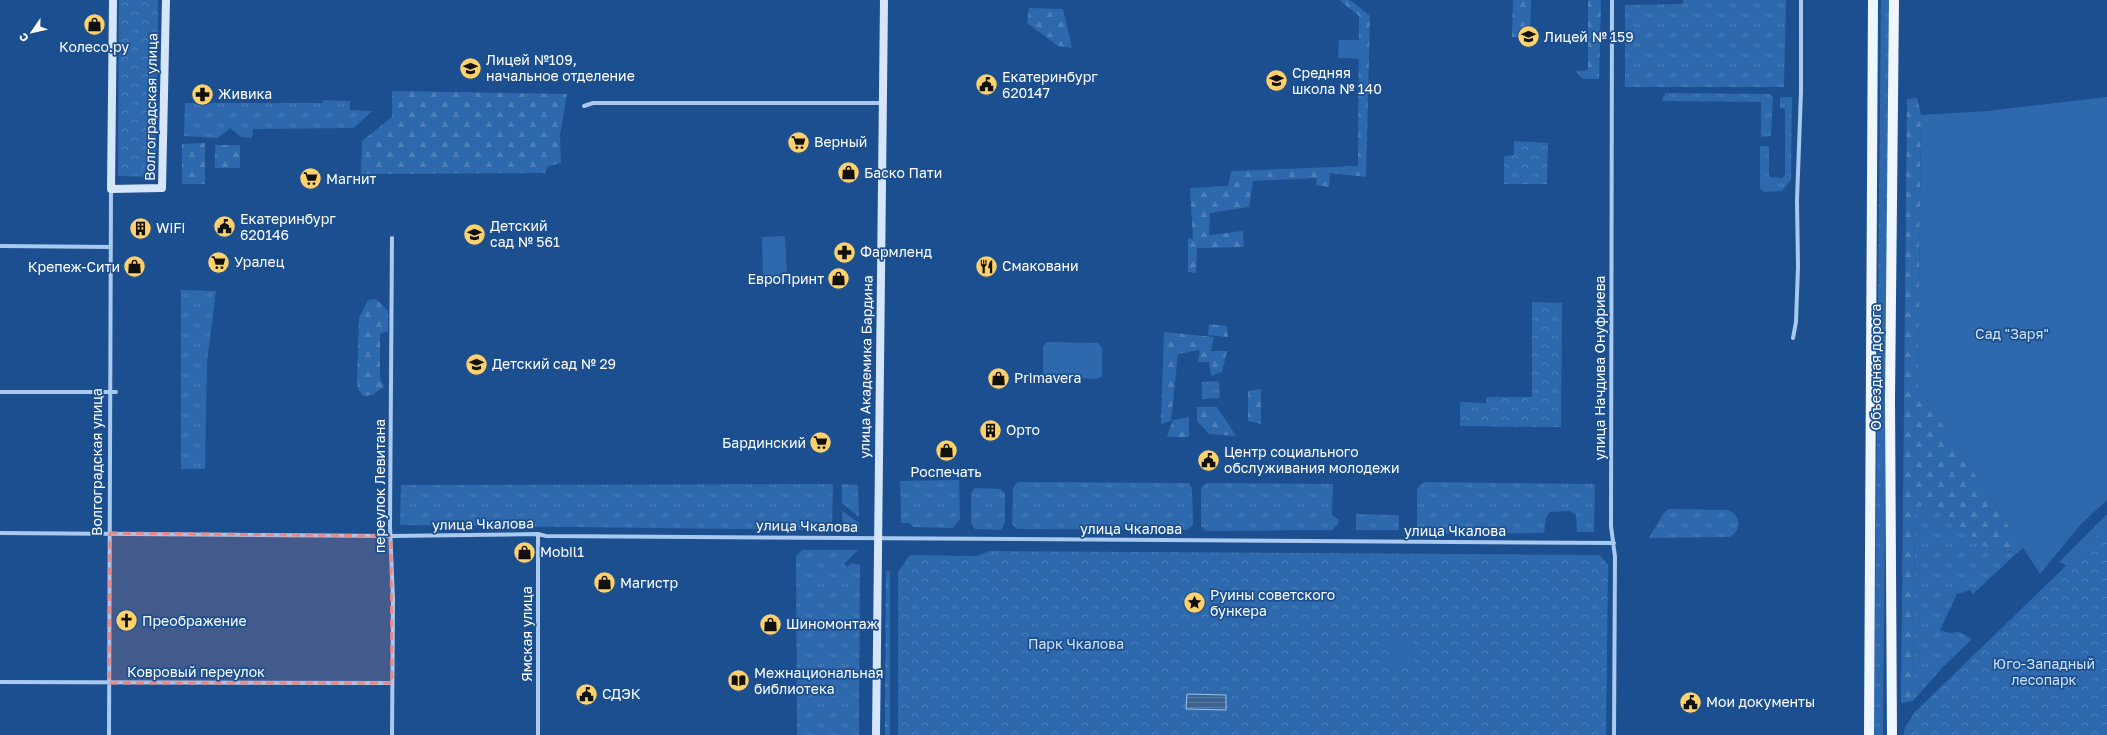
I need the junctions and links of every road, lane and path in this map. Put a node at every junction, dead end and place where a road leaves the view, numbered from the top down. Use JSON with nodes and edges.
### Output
{"nodes":[{"id":1,"x":113,"y":0,"type":"edge"},
{"id":2,"x":166,"y":0,"type":"edge"},
{"id":3,"x":884,"y":0,"type":"edge"},
{"id":4,"x":1612,"y":0,"type":"edge"},
{"id":5,"x":1801,"y":0,"type":"edge"},
{"id":6,"x":1873,"y":0,"type":"edge"},
{"id":7,"x":1894,"y":0,"type":"edge"},
{"id":8,"x":883,"y":103,"type":"junction"},
{"id":9,"x":584,"y":106,"type":"dead end"},
{"id":10,"x":111,"y":189,"type":"junction"},
{"id":11,"x":392,"y":238,"type":"dead end"},
{"id":12,"x":0,"y":246,"type":"edge"},
{"id":13,"x":111,"y":247,"type":"junction"},
{"id":14,"x":1793,"y":338,"type":"dead end"},
{"id":15,"x":0,"y":392,"type":"edge"},
{"id":16,"x":110,"y":392,"type":"junction"},
{"id":17,"x":116,"y":392,"type":"dead end"},
{"id":18,"x":0,"y":533,"type":"edge"},
{"id":19,"x":110,"y":533,"type":"junction"},
{"id":20,"x":538,"y":534,"type":"junction"},
{"id":21,"x":391,"y":536,"type":"junction"},
{"id":22,"x":877,"y":538,"type":"junction"},
{"id":23,"x":1614,"y":543,"type":"junction"},
{"id":24,"x":0,"y":682,"type":"edge"},
{"id":25,"x":392,"y":683,"type":"junction"},
{"id":26,"x":109,"y":684,"type":"junction"},
{"id":27,"x":109,"y":735,"type":"edge"},
{"id":28,"x":392,"y":735,"type":"edge"},
{"id":29,"x":538,"y":735,"type":"edge"},
{"id":30,"x":876,"y":735,"type":"edge"},
{"id":31,"x":1614,"y":735,"type":"edge"},
{"id":32,"x":1869,"y":735,"type":"edge"},
{"id":33,"x":1892,"y":735,"type":"edge"}],
"edges":[{"from":1,"to":10,"type":"street","name":"Волгоградская улица"},
{"from":2,"to":10,"type":"street","name":"Волгоградская улица"},
{"from":3,"to":8,"type":"street","name":"улица Академика Бардина"},
{"from":4,"to":23,"type":"street","name":"улица Начдива Онуфриева"},
{"from":5,"to":14,"type":"street"},
{"from":6,"to":32,"type":"main road","name":"Объездная дорога"},
{"from":7,"to":33,"type":"main road","name":"Объездная дорога"},
{"from":8,"to":9,"type":"street"},
{"from":8,"to":22,"type":"street","name":"улица Академика Бардина"},
{"from":10,"to":13,"type":"street","name":"Волгоградская улица"},
{"from":11,"to":21,"type":"street","name":"переулок Левитана"},
{"from":12,"to":13,"type":"street"},
{"from":13,"to":16,"type":"street","name":"Волгоградская улица"},
{"from":15,"to":16,"type":"street"},
{"from":16,"to":17,"type":"street"},
{"from":16,"to":19,"type":"street","name":"Волгоградская улица"},
{"from":18,"to":19,"type":"street","name":"улица Чкалова"},
{"from":19,"to":21,"type":"street","name":"улица Чкалова"},
{"from":19,"to":26,"type":"street","name":"Волгоградская улица"},
{"from":20,"to":21,"type":"street","name":"улица Чкалова"},
{"from":20,"to":22,"type":"street","name":"улица Чкалова"},
{"from":20,"to":29,"type":"street","name":"Ямская улица"},
{"from":21,"to":25,"type":"street","name":"переулок Левитана"},
{"from":22,"to":23,"type":"street","name":"улица Чкалова"},
{"from":22,"to":30,"type":"street","name":"улица Академика Бардина"},
{"from":23,"to":31,"type":"street","name":"улица Начдива Онуфриева"},
{"from":24,"to":26,"type":"street","name":"Ковровый переулок"},
{"from":25,"to":26,"type":"street","name":"Ковровый переулок"},
{"from":25,"to":28,"type":"street","name":"переулок Левитана"},
{"from":26,"to":27,"type":"street","name":"Волгоградская улица"}]}
